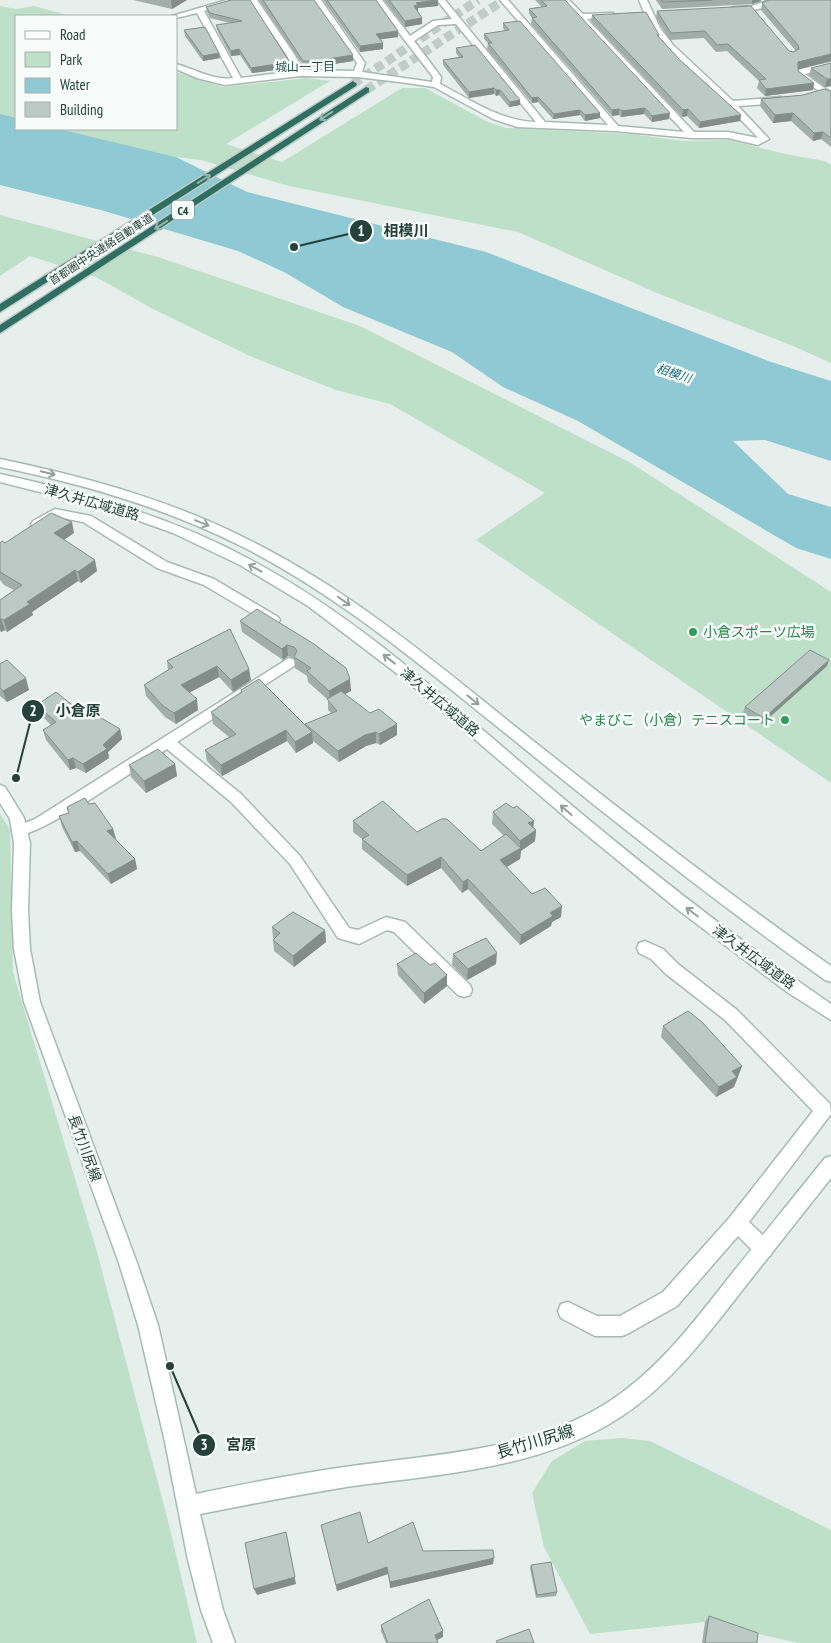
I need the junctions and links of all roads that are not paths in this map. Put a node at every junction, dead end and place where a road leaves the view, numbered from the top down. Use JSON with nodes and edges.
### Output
{"nodes":[{"id":1,"x":236,"y":0,"type":"edge"},
{"id":2,"x":253,"y":0,"type":"edge"},
{"id":3,"x":317,"y":0,"type":"edge"},
{"id":4,"x":378,"y":0,"type":"edge"},
{"id":5,"x":441,"y":0,"type":"edge"},
{"id":6,"x":504,"y":0,"type":"edge"},
{"id":7,"x":565,"y":0,"type":"edge"},
{"id":8,"x":643,"y":0,"type":"edge"},
{"id":9,"x":778,"y":0,"type":"edge"},
{"id":10,"x":727,"y":9,"type":"edge"},
{"id":11,"x":200,"y":10,"type":"junction"},
{"id":12,"x":654,"y":13,"type":"junction"},
{"id":13,"x":640,"y":14,"type":"edge"},
{"id":14,"x":620,"y":15,"type":"edge"},
{"id":15,"x":178,"y":16,"type":"edge"},
{"id":16,"x":582,"y":17,"type":"junction"},
{"id":17,"x":457,"y":20,"type":"junction"},
{"id":18,"x":409,"y":40,"type":"junction"},
{"id":19,"x":831,"y":65,"type":"edge"},
{"id":20,"x":178,"y":67,"type":"edge"},
{"id":21,"x":300,"y":73,"type":"junction"},
{"id":22,"x":355,"y":79,"type":"junction"},
{"id":23,"x":238,"y":80,"type":"junction"},
{"id":24,"x":436,"y":84,"type":"junction"},
{"id":25,"x":366,"y":90,"type":"tunnel mouth"},
{"id":26,"x":829,"y":93,"type":"edge"},
{"id":27,"x":809,"y":96,"type":"edge"},
{"id":28,"x":791,"y":99,"type":"edge"},
{"id":29,"x":732,"y":104,"type":"junction"},
{"id":30,"x":542,"y":124,"type":"junction"},
{"id":31,"x":615,"y":128,"type":"junction"},
{"id":32,"x":692,"y":135,"type":"junction"},
{"id":33,"x":0,"y":309,"type":"edge"},
{"id":34,"x":0,"y":331,"type":"edge"},
{"id":35,"x":0,"y":463,"type":"edge"},
{"id":36,"x":0,"y":478,"type":"edge"},
{"id":37,"x":23,"y":532,"type":"edge"},
{"id":38,"x":281,"y":625,"type":"edge"},
{"id":39,"x":289,"y":663,"type":"dead end"},
{"id":40,"x":168,"y":742,"type":"junction"},
{"id":41,"x":0,"y":791,"type":"edge"},
{"id":42,"x":20,"y":831,"type":"junction"},
{"id":43,"x":645,"y":948,"type":"dead end"},
{"id":44,"x":831,"y":975,"type":"edge"},
{"id":45,"x":464,"y":990,"type":"dead end"},
{"id":46,"x":831,"y":1012,"type":"edge"},
{"id":47,"x":831,"y":1164,"type":"edge"},
{"id":48,"x":737,"y":1223,"type":"junction"},
{"id":49,"x":764,"y":1249,"type":"junction"},
{"id":50,"x":568,"y":1311,"type":"dead end"},
{"id":51,"x":187,"y":1506,"type":"junction"},
{"id":52,"x":224,"y":1643,"type":"edge"}],
"edges":[{"from":1,"to":11,"type":"street"},
{"from":2,"to":21,"type":"street"},
{"from":3,"to":22,"type":"street"},
{"from":4,"to":18,"type":"street"},
{"from":5,"to":17,"type":"street"},
{"from":6,"to":31,"type":"street"},
{"from":7,"to":16,"type":"street"},
{"from":8,"to":12,"type":"street"},
{"from":9,"to":10,"type":"street"},
{"from":11,"to":15,"type":"street"},
{"from":11,"to":23,"type":"street"},
{"from":12,"to":13,"type":"street"},
{"from":12,"to":29,"type":"street"},
{"from":14,"to":16,"type":"street"},
{"from":16,"to":32,"type":"street"},
{"from":17,"to":18,"type":"street"},
{"from":17,"to":30,"type":"street"},
{"from":18,"to":24,"type":"street"},
{"from":19,"to":26,"type":"street"},
{"from":20,"to":23,"type":"street"},
{"from":21,"to":22,"type":"street"},
{"from":21,"to":23,"type":"street"},
{"from":22,"to":24,"type":"street"},
{"from":33,"to":22,"type":"highway","name":"首都圏中央連絡自動車道","number":"C4","one_way":true},
{"from":24,"to":30,"type":"street"},
{"from":25,"to":34,"type":"highway","name":"首都圏中央連絡自動車道","number":"C4","one_way":true},
{"from":26,"to":27,"type":"street"},
{"from":28,"to":29,"type":"street"},
{"from":29,"to":32,"type":"street"},
{"from":30,"to":31,"type":"street"},
{"from":31,"to":32,"type":"street"},
{"from":35,"to":44,"type":"street","name":"津久井広域道路","one_way":true},
{"from":46,"to":36,"type":"street","name":"津久井広域道路","one_way":true},
{"from":37,"to":38,"type":"street"},
{"from":39,"to":40,"type":"street"},
{"from":40,"to":42,"type":"street"},
{"from":40,"to":45,"type":"street"},
{"from":41,"to":42,"type":"street","name":"長竹川尻線"},
{"from":42,"to":51,"type":"street","name":"長竹川尻線"},
{"from":43,"to":48,"type":"street"},
{"from":47,"to":49,"type":"street","name":"長竹川尻線"},
{"from":48,"to":49,"type":"street"},
{"from":48,"to":50,"type":"street"},
{"from":49,"to":51,"type":"street","name":"長竹川尻線"},
{"from":51,"to":52,"type":"street","name":"長竹川尻線"}]}
